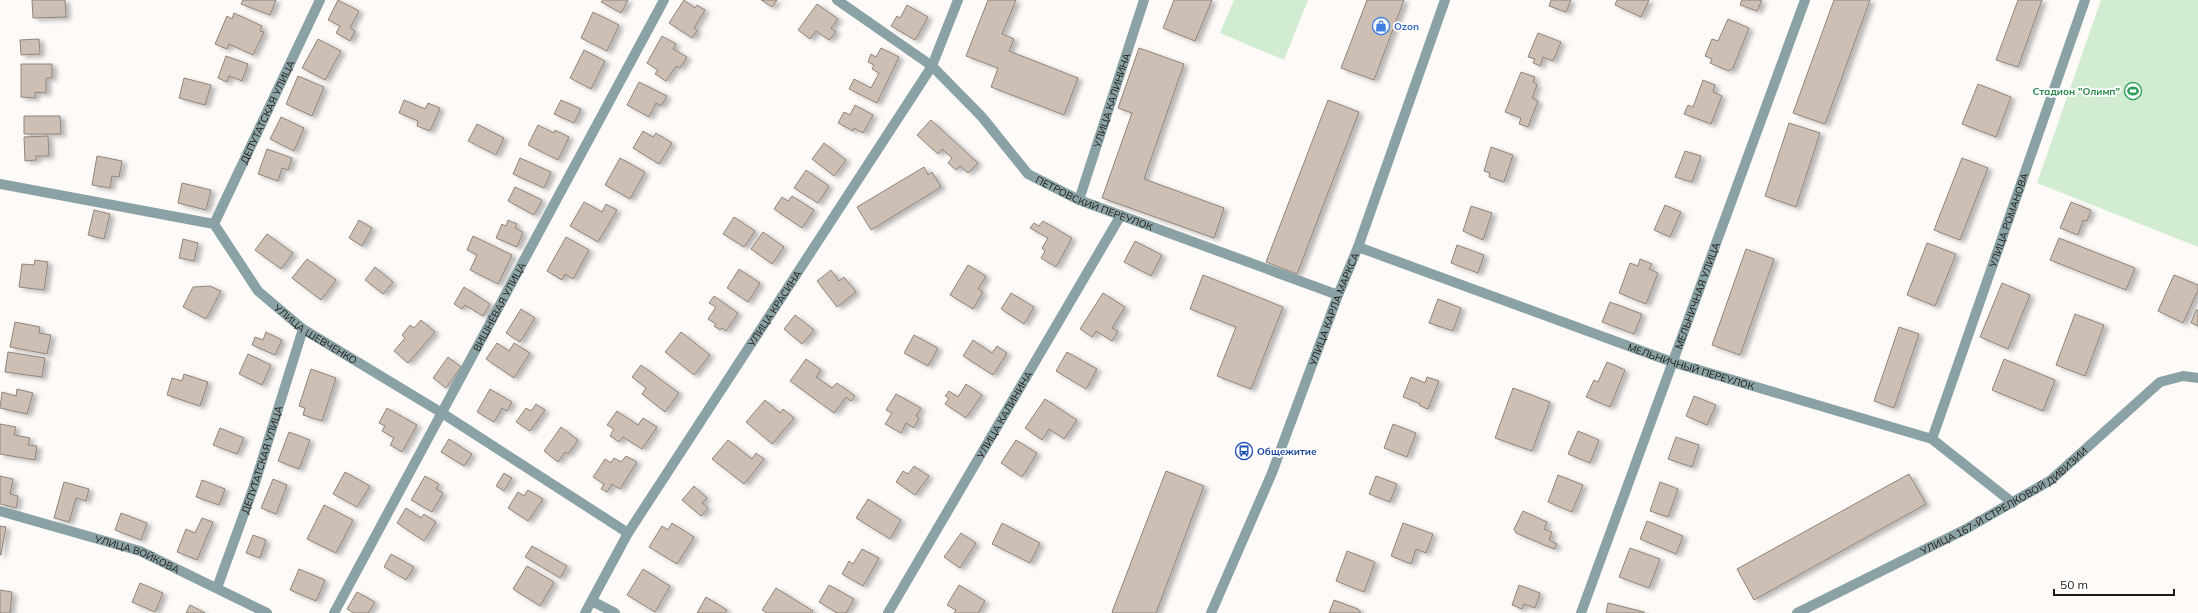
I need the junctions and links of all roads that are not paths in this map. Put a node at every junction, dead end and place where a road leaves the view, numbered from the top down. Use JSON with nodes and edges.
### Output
{"nodes":[{"id":1,"x":320,"y":0,"type":"edge"},
{"id":2,"x":664,"y":0,"type":"edge"},
{"id":3,"x":837,"y":0,"type":"edge"},
{"id":4,"x":958,"y":0,"type":"edge"},
{"id":5,"x":1144,"y":0,"type":"edge"},
{"id":6,"x":1445,"y":0,"type":"edge"},
{"id":7,"x":1805,"y":0,"type":"edge"},
{"id":8,"x":2085,"y":0,"type":"edge"},
{"id":9,"x":932,"y":66,"type":"junction"},
{"id":10,"x":0,"y":184,"type":"edge"},
{"id":11,"x":1079,"y":200,"type":"junction"},
{"id":12,"x":1120,"y":215,"type":"junction"},
{"id":13,"x":214,"y":224,"type":"junction"},
{"id":14,"x":1358,"y":247,"type":"junction"},
{"id":15,"x":1338,"y":295,"type":"junction"},
{"id":16,"x":303,"y":329,"type":"junction"},
{"id":17,"x":1672,"y":362,"type":"junction"},
{"id":18,"x":2198,"y":378,"type":"edge"},
{"id":19,"x":442,"y":413,"type":"junction"},
{"id":20,"x":1932,"y":439,"type":"junction"},
{"id":21,"x":2013,"y":503,"type":"junction"},
{"id":22,"x":0,"y":511,"type":"edge"},
{"id":23,"x":628,"y":533,"type":"junction"},
{"id":24,"x":217,"y":588,"type":"junction"},
{"id":25,"x":592,"y":601,"type":"junction"},
{"id":26,"x":267,"y":613,"type":"edge"},
{"id":27,"x":334,"y":613,"type":"edge"},
{"id":28,"x":585,"y":613,"type":"edge"},
{"id":29,"x":615,"y":613,"type":"edge"},
{"id":30,"x":888,"y":613,"type":"edge"},
{"id":31,"x":1211,"y":613,"type":"edge"},
{"id":32,"x":1581,"y":613,"type":"edge"},
{"id":33,"x":1797,"y":613,"type":"edge"}],
"edges":[{"from":1,"to":13,"type":"street","name":"ДЕПУТАТСКАЯ УЛИЦА"},
{"from":2,"to":19,"type":"street","name":"ВИШНЁВАЯ УЛИЦА"},
{"from":3,"to":9,"type":"street","name":"ПЕТРОВСКИЙ ПЕРЕУЛОК"},
{"from":4,"to":9,"type":"street","name":"УЛИЦА КРАСИНА"},
{"from":5,"to":11,"type":"street","name":"УЛИЦА КАЛИНИНА"},
{"from":6,"to":14,"type":"street","name":"УЛИЦА КАРЛА МАРКСА"},
{"from":7,"to":17,"type":"street","name":"МЕЛЬНИЧНАЯ УЛИЦА"},
{"from":8,"to":20,"type":"street","name":"УЛИЦА РОМАНОВА"},
{"from":9,"to":11,"type":"street","name":"ПЕТРОВСКИЙ ПЕРЕУЛОК"},
{"from":9,"to":23,"type":"street","name":"УЛИЦА КРАСИНА"},
{"from":10,"to":13,"type":"street"},
{"from":11,"to":12,"type":"street","name":"ПЕТРОВСКИЙ ПЕРЕУЛОК"},
{"from":12,"to":15,"type":"street","name":"ПЕТРОВСКИЙ ПЕРЕУЛОК"},
{"from":12,"to":30,"type":"street","name":"УЛИЦА КАЛИНИНА"},
{"from":13,"to":16,"type":"street","name":"УЛИЦА ШЕВЧЕНКО"},
{"from":14,"to":15,"type":"street","name":"УЛИЦА КАРЛА МАРКСА"},
{"from":14,"to":17,"type":"street","name":"МЕЛЬНИЧНЫЙ ПЕРЕУЛОК"},
{"from":15,"to":31,"type":"street","name":"УЛИЦА КАРЛА МАРКСА"},
{"from":16,"to":19,"type":"street","name":"УЛИЦА ШЕВЧЕНКО"},
{"from":16,"to":24,"type":"street","name":"ДЕПУТАТСКАЯ УЛИЦА"},
{"from":17,"to":20,"type":"street","name":"МЕЛЬНИЧНЫЙ ПЕРЕУЛОК"},
{"from":17,"to":32,"type":"street","name":"МЕЛЬНИЧНАЯ УЛИЦА"},
{"from":18,"to":21,"type":"street","name":"УЛИЦА 167-Й СТРЕЛКОВОЙ ДИВИЗИИ"},
{"from":19,"to":23,"type":"street","name":"УЛИЦА ШЕВЧЕНКО"},
{"from":19,"to":27,"type":"street","name":"ВИШНЁВАЯ УЛИЦА"},
{"from":20,"to":21,"type":"street","name":"МЕЛЬНИЧНЫЙ ПЕРЕУЛОК"},
{"from":21,"to":33,"type":"street","name":"УЛИЦА 167-Й СТРЕЛКОВОЙ ДИВИЗИИ"},
{"from":22,"to":24,"type":"street","name":"УЛИЦА ВОЙКОВА"},
{"from":23,"to":25,"type":"street","name":"УЛИЦА КРАСИНА"},
{"from":24,"to":26,"type":"street","name":"УЛИЦА ВОЙКОВА"},
{"from":25,"to":28,"type":"street","name":"УЛИЦА КРАСИНА"},
{"from":25,"to":29,"type":"street"}]}
